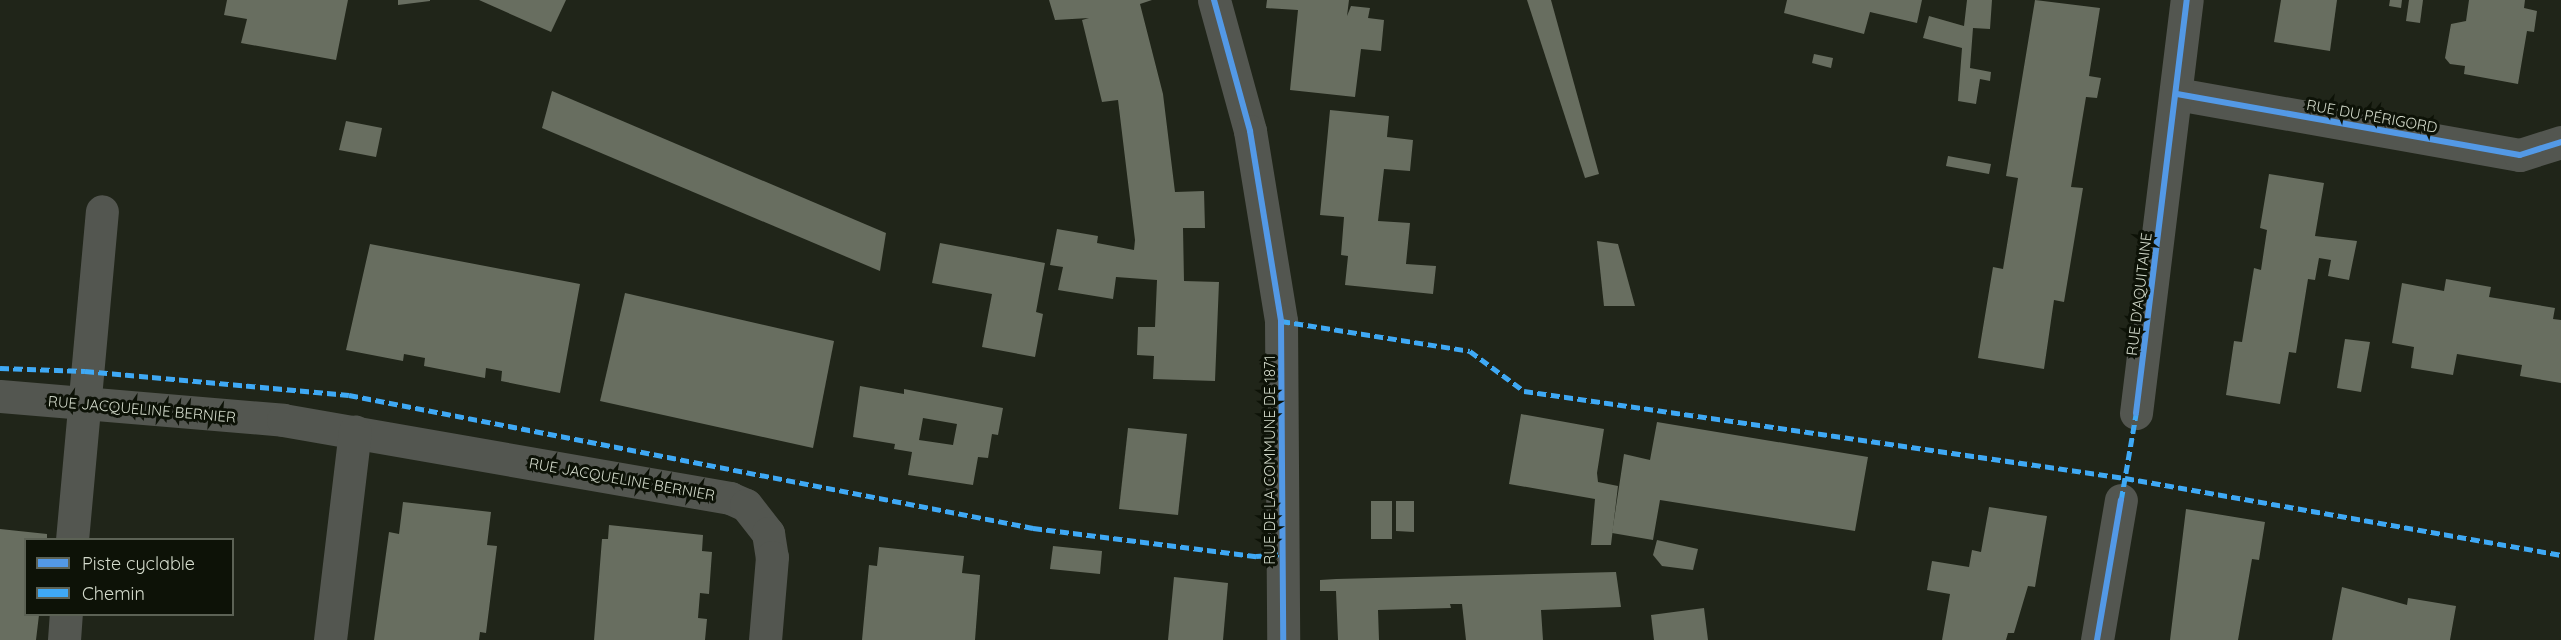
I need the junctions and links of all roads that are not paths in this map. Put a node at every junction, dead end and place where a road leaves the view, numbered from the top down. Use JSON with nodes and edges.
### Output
{"nodes":[{"id":1,"x":1214,"y":0,"type":"edge"},
{"id":2,"x":2187,"y":0,"type":"edge"},
{"id":3,"x":2177,"y":94,"type":"junction"},
{"id":4,"x":2561,"y":142,"type":"edge"},
{"id":5,"x":102,"y":210,"type":"dead end"},
{"id":6,"x":0,"y":396,"type":"edge"},
{"id":7,"x":81,"y":404,"type":"junction"},
{"id":8,"x":2136,"y":413,"type":"dead end"},
{"id":9,"x":355,"y":431,"type":"junction"},
{"id":10,"x":2121,"y":500,"type":"dead end"},
{"id":11,"x":72,"y":538,"type":"edge"},
{"id":12,"x":66,"y":616,"type":"edge"},
{"id":13,"x":64,"y":640,"type":"edge"},
{"id":14,"x":330,"y":640,"type":"edge"},
{"id":15,"x":765,"y":640,"type":"edge"},
{"id":16,"x":1283,"y":640,"type":"edge"},
{"id":17,"x":2097,"y":640,"type":"edge"}],
"edges":[{"from":1,"to":16,"type":"street","name":"RUE DE LA COMMUNE DE 1871"},
{"from":2,"to":3,"type":"street","name":"RUE D'AQUITAINE"},
{"from":3,"to":4,"type":"street","name":"RUE DU PÉRIGORD"},
{"from":3,"to":8,"type":"street","name":"RUE D'AQUITAINE"},
{"from":5,"to":7,"type":"street"},
{"from":6,"to":7,"type":"street","name":"RUE JACQUELINE BERNIER"},
{"from":7,"to":9,"type":"street","name":"RUE JACQUELINE BERNIER"},
{"from":7,"to":11,"type":"street"},
{"from":9,"to":14,"type":"street"},
{"from":9,"to":15,"type":"street","name":"RUE JACQUELINE BERNIER"},
{"from":10,"to":17,"type":"street"},
{"from":12,"to":13,"type":"street"}]}
